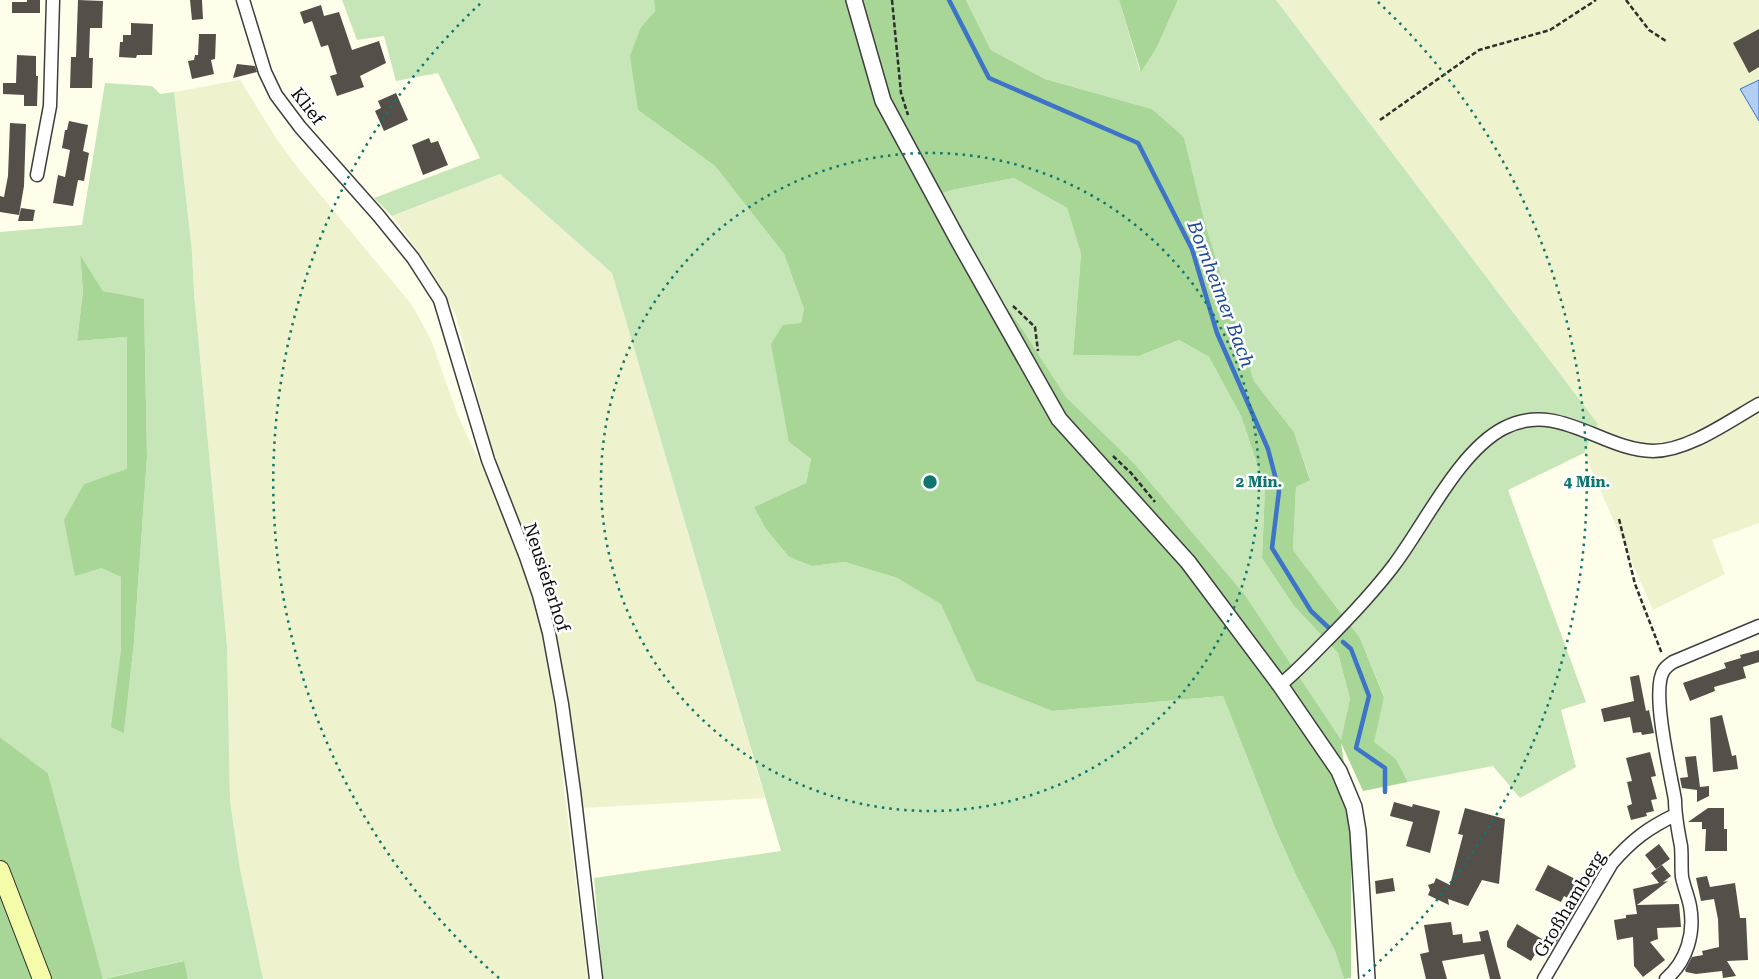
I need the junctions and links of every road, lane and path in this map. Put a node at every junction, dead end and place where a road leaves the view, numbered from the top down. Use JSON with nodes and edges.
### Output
{"nodes":[{"id":1,"x":53,"y":0,"type":"edge"},
{"id":2,"x":242,"y":0,"type":"edge"},
{"id":3,"x":854,"y":0,"type":"edge"},
{"id":4,"x":892,"y":0,"type":"edge"},
{"id":5,"x":1596,"y":0,"type":"edge"},
{"id":6,"x":1626,"y":0,"type":"edge"},
{"id":7,"x":1666,"y":41,"type":"dead end"},
{"id":8,"x":910,"y":120,"type":"dead end"},
{"id":9,"x":1380,"y":120,"type":"dead end"},
{"id":10,"x":37,"y":175,"type":"dead end"},
{"id":11,"x":378,"y":215,"type":"joint"},
{"id":12,"x":1010,"y":304,"type":"dead end"},
{"id":13,"x":1039,"y":357,"type":"dead end"},
{"id":14,"x":1759,"y":404,"type":"edge"},
{"id":15,"x":1112,"y":454,"type":"dead end"},
{"id":16,"x":1155,"y":502,"type":"dead end"},
{"id":17,"x":1619,"y":519,"type":"dead end"},
{"id":18,"x":1759,"y":626,"type":"edge"},
{"id":19,"x":1663,"y":670,"type":"junction"},
{"id":20,"x":1280,"y":685,"type":"junction"},
{"id":21,"x":1675,"y":815,"type":"junction"},
{"id":22,"x":0,"y":870,"type":"edge"},
{"id":23,"x":42,"y":979,"type":"edge"},
{"id":24,"x":596,"y":979,"type":"edge"},
{"id":25,"x":1368,"y":979,"type":"edge"},
{"id":26,"x":1544,"y":979,"type":"edge"},
{"id":27,"x":1666,"y":979,"type":"edge"}],
"edges":[{"from":1,"to":10,"type":"street"},
{"from":2,"to":11,"type":"street","name":"Klief"},
{"from":3,"to":20,"type":"street"},
{"from":4,"to":8,"type":"path"},
{"from":5,"to":9,"type":"path"},
{"from":6,"to":7,"type":"path"},
{"from":11,"to":24,"type":"street","name":"Neusieferhof"},
{"from":12,"to":13,"type":"path"},
{"from":14,"to":20,"type":"street"},
{"from":15,"to":16,"type":"path"},
{"from":17,"to":19,"type":"path"},
{"from":18,"to":19,"type":"street"},
{"from":19,"to":21,"type":"street"},
{"from":20,"to":25,"type":"street"},
{"from":21,"to":26,"type":"street","name":"Großhamberg"},
{"from":21,"to":27,"type":"street"},
{"from":22,"to":23,"type":"main road"}]}
